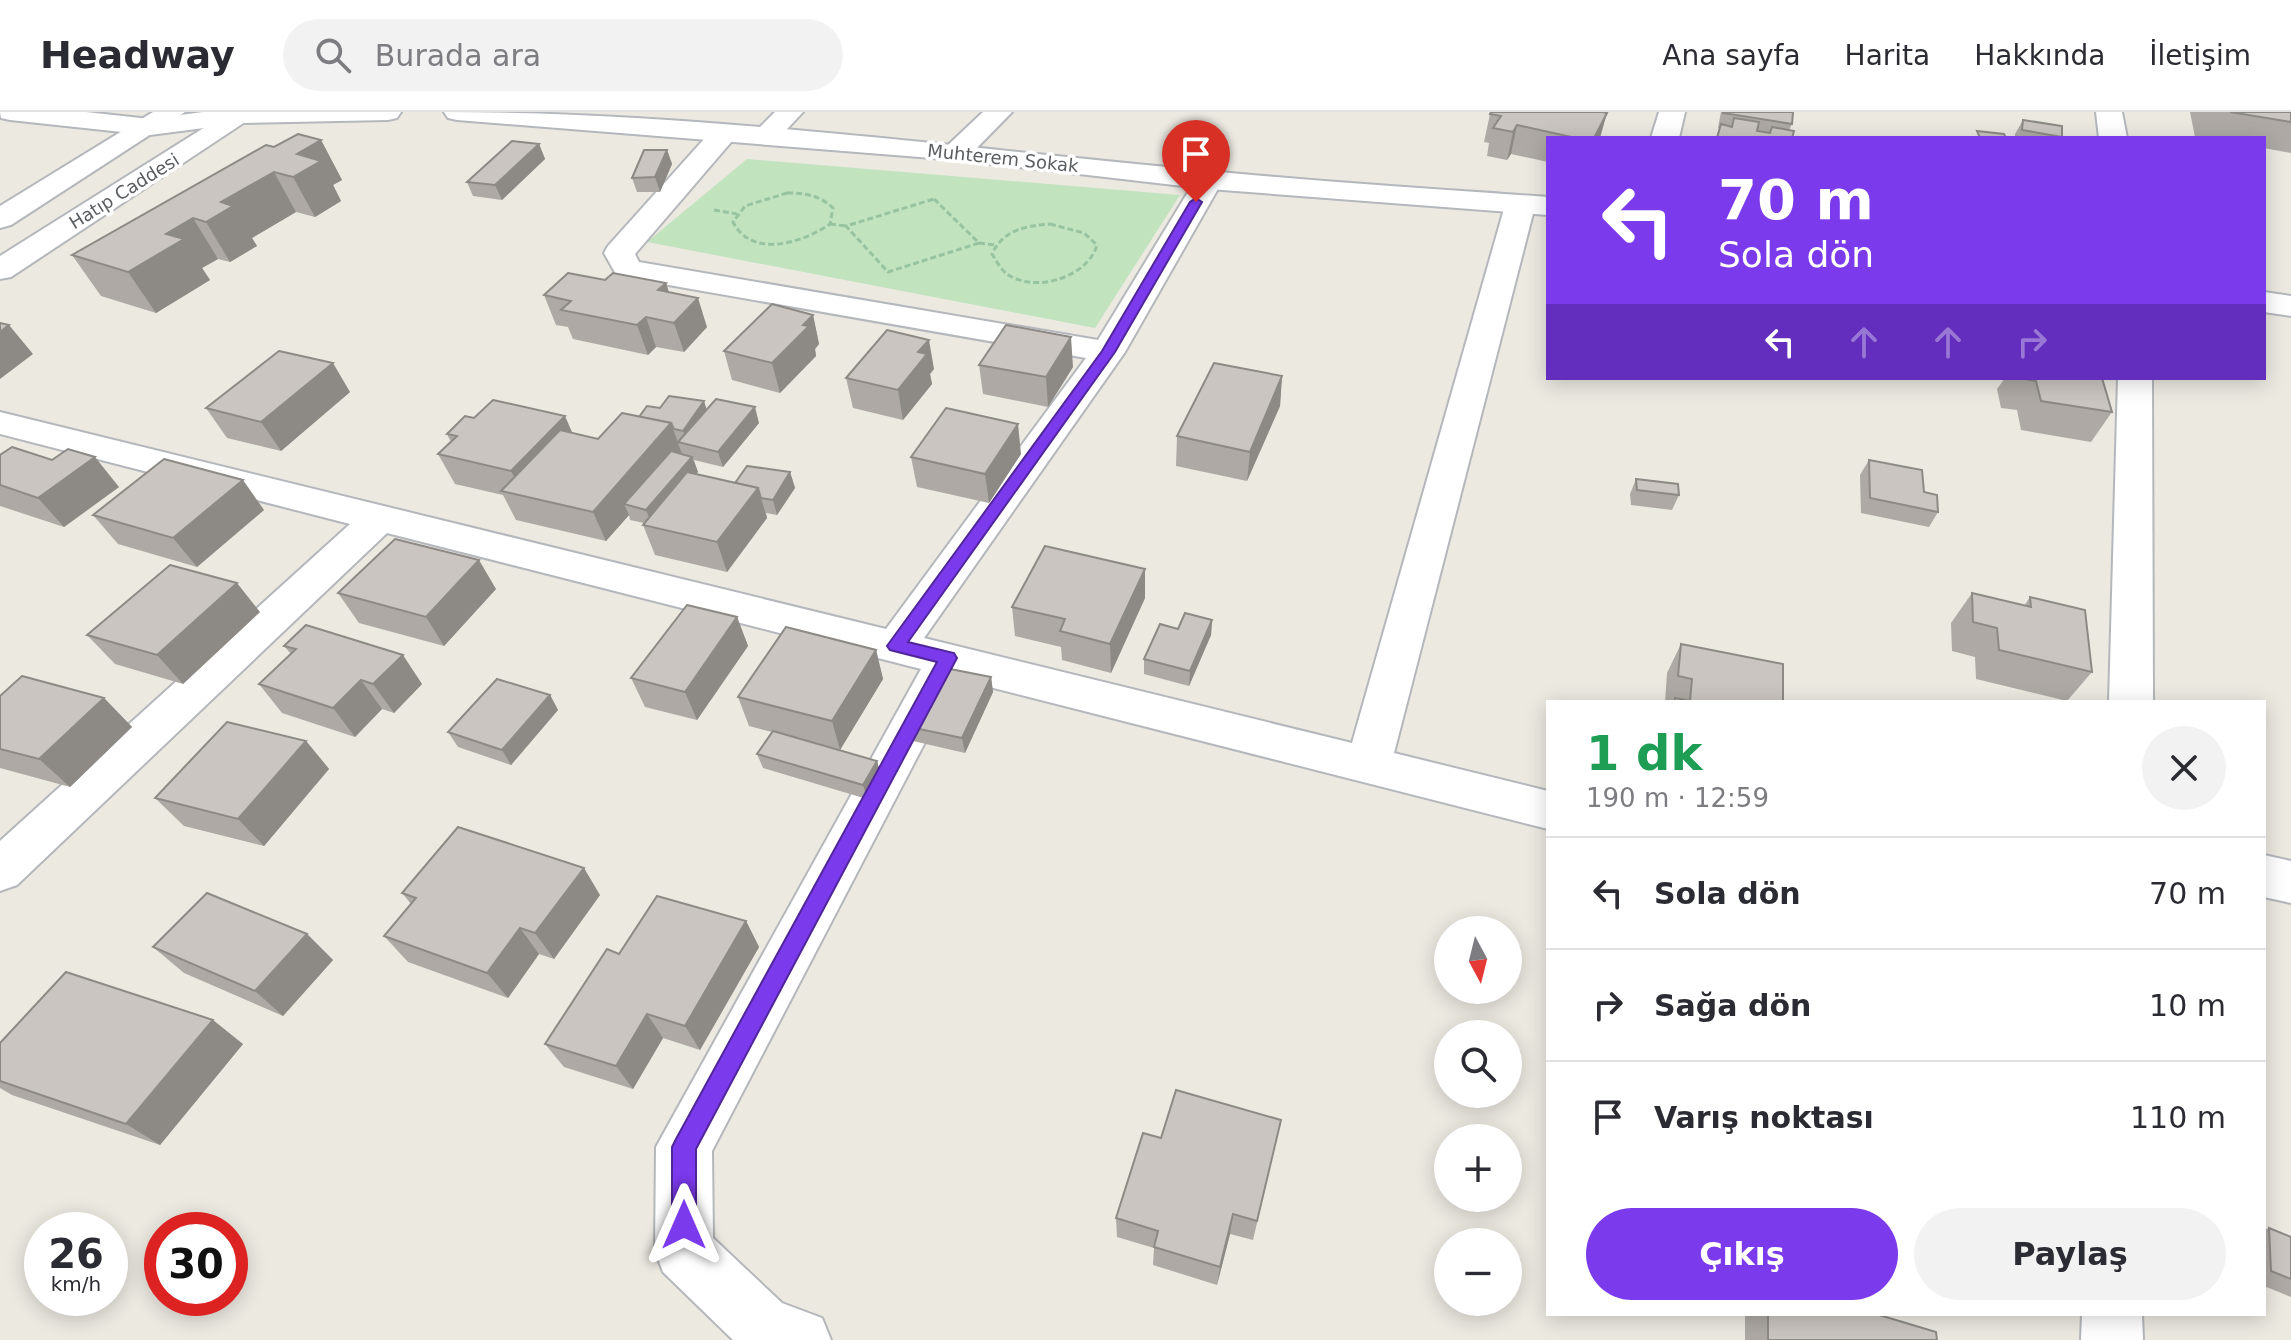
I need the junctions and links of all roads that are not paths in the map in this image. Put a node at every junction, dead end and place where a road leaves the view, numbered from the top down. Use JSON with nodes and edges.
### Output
{"nodes":[{"id":1,"x":10,"y":112,"type":"edge"},
{"id":2,"x":388,"y":112,"type":"edge"},
{"id":3,"x":457,"y":112,"type":"edge"},
{"id":4,"x":790,"y":112,"type":"edge"},
{"id":5,"x":999,"y":112,"type":"edge"},
{"id":6,"x":1672,"y":112,"type":"edge"},
{"id":7,"x":2109,"y":112,"type":"edge"},
{"id":8,"x":245,"y":114,"type":"edge"},
{"id":9,"x":161,"y":119,"type":"edge"},
{"id":10,"x":724,"y":134,"type":"junction"},
{"id":11,"x":1666,"y":136,"type":"edge"},
{"id":12,"x":2113,"y":136,"type":"edge"},
{"id":13,"x":764,"y":137,"type":"junction"},
{"id":14,"x":957,"y":152,"type":"junction"},
{"id":15,"x":1209,"y":180,"type":"junction"},
{"id":16,"x":1534,"y":204,"type":"edge"},
{"id":17,"x":0,"y":219,"type":"edge"},
{"id":18,"x":0,"y":270,"type":"edge"},
{"id":19,"x":2266,"y":302,"type":"edge"},
{"id":20,"x":2291,"y":306,"type":"edge"},
{"id":21,"x":1108,"y":352,"type":"junction"},
{"id":22,"x":2135,"y":380,"type":"edge"},
{"id":23,"x":0,"y":423,"type":"edge"},
{"id":24,"x":380,"y":518,"type":"junction"},
{"id":25,"x":896,"y":646,"type":"junction"},
{"id":26,"x":948,"y":658,"type":"junction"},
{"id":27,"x":2131,"y":700,"type":"edge"},
{"id":28,"x":1369,"y":764,"type":"junction"},
{"id":29,"x":1546,"y":809,"type":"edge"},
{"id":30,"x":1,"y":870,"type":"edge"},
{"id":31,"x":2266,"y":876,"type":"edge"},
{"id":32,"x":2291,"y":882,"type":"edge"},
{"id":33,"x":2112,"y":1316,"type":"edge"},
{"id":34,"x":800,"y":1340,"type":"edge"},
{"id":35,"x":2112,"y":1340,"type":"edge"}],
"edges":[{"from":1,"to":9,"type":"street"},
{"from":2,"to":8,"type":"street"},
{"from":3,"to":10,"type":"street","name":"Muhterem Sokak"},
{"from":4,"to":13,"type":"street"},
{"from":5,"to":14,"type":"street"},
{"from":6,"to":11,"type":"street"},
{"from":7,"to":12,"type":"street"},
{"from":8,"to":9,"type":"street"},
{"from":8,"to":18,"type":"street","name":"Hatıp Caddesi"},
{"from":9,"to":17,"type":"street","name":"Hatıp Caddesi"},
{"from":10,"to":13,"type":"street","name":"Muhterem Sokak"},
{"from":10,"to":21,"type":"street"},
{"from":13,"to":14,"type":"street","name":"Muhterem Sokak"},
{"from":14,"to":15,"type":"street","name":"Muhterem Sokak"},
{"from":15,"to":16,"type":"street","name":"Muhterem Sokak"},
{"from":15,"to":21,"type":"street"},
{"from":16,"to":28,"type":"street"},
{"from":19,"to":20,"type":"street"},
{"from":21,"to":25,"type":"street"},
{"from":22,"to":27,"type":"street"},
{"from":23,"to":24,"type":"street"},
{"from":24,"to":25,"type":"street"},
{"from":24,"to":30,"type":"street"},
{"from":25,"to":26,"type":"street"},
{"from":26,"to":28,"type":"street"},
{"from":26,"to":34,"type":"street"},
{"from":28,"to":29,"type":"street"},
{"from":31,"to":32,"type":"street"},
{"from":33,"to":35,"type":"street"}]}
